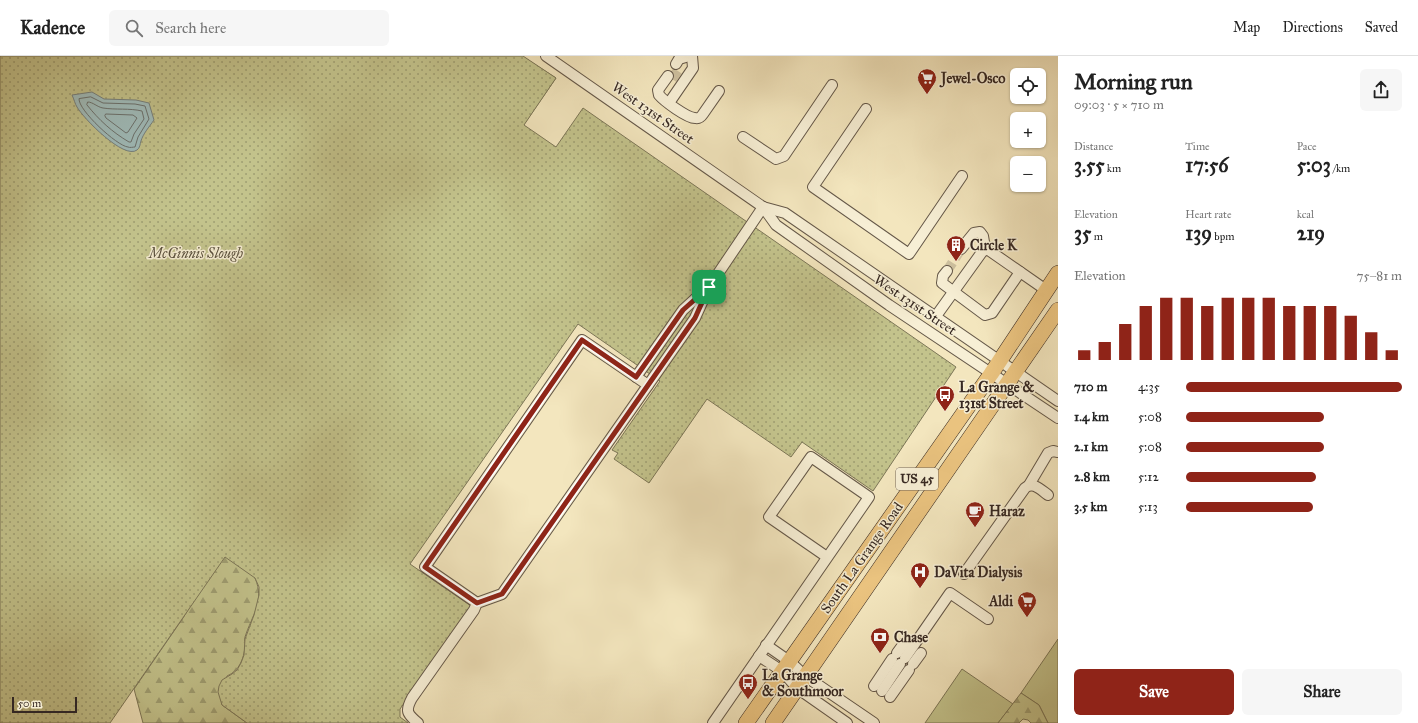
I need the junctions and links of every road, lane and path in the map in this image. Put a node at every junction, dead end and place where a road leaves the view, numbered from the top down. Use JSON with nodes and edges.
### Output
{"nodes":[{"id":1,"x":690,"y":57,"type":"edge"},
{"id":2,"x":552,"y":58,"type":"edge"},
{"id":3,"x":680,"y":67,"type":"tunnel mouth"},
{"id":4,"x":672,"y":79,"type":"tunnel mouth"},
{"id":5,"x":832,"y":85,"type":"dead end"},
{"id":6,"x":719,"y":91,"type":"dead end"},
{"id":7,"x":665,"y":100,"type":"junction"},
{"id":8,"x":866,"y":109,"type":"dead end"},
{"id":9,"x":743,"y":137,"type":"dead end"},
{"id":10,"x":962,"y":176,"type":"dead end"},
{"id":11,"x":764,"y":207,"type":"junction"},
{"id":12,"x":988,"y":249,"type":"junction"},
{"id":13,"x":961,"y":250,"type":"tunnel mouth"},
{"id":14,"x":946,"y":271,"type":"tunnel mouth"},
{"id":15,"x":1020,"y":272,"type":"junction"},
{"id":16,"x":1058,"y":273,"type":"edge"},
{"id":17,"x":709,"y":287,"type":"junction"},
{"id":18,"x":1046,"y":290,"type":"junction"},
{"id":19,"x":953,"y":293,"type":"junction"},
{"id":20,"x":1058,"y":310,"type":"edge"},
{"id":21,"x":936,"y":316,"type":"junction"},
{"id":22,"x":1000,"y":360,"type":"junction"},
{"id":23,"x":1016,"y":371,"type":"junction"},
{"id":24,"x":991,"y":374,"type":"junction"},
{"id":25,"x":636,"y":377,"type":"junction"},
{"id":26,"x":1006,"y":384,"type":"junction"},
{"id":27,"x":648,"y":385,"type":"junction"},
{"id":28,"x":1058,"y":401,"type":"edge"},
{"id":29,"x":1058,"y":418,"type":"edge"},
{"id":30,"x":1058,"y":452,"type":"edge"},
{"id":31,"x":1029,"y":485,"type":"junction"},
{"id":32,"x":1048,"y":495,"type":"dead end"},
{"id":33,"x":827,"y":557,"type":"junction"},
{"id":34,"x":964,"y":574,"type":"dead end"},
{"id":35,"x":477,"y":603,"type":"junction"},
{"id":36,"x":988,"y":619,"type":"dead end"},
{"id":37,"x":766,"y":645,"type":"junction"},
{"id":38,"x":759,"y":656,"type":"junction"},
{"id":39,"x":903,"y":661,"type":"junction"},
{"id":40,"x":786,"y":666,"type":"junction"},
{"id":41,"x":801,"y":682,"type":"junction"},
{"id":42,"x":418,"y":723,"type":"edge"},
{"id":43,"x":713,"y":723,"type":"edge"},
{"id":44,"x":746,"y":723,"type":"edge"},
{"id":45,"x":773,"y":723,"type":"edge"},
{"id":46,"x":847,"y":723,"type":"edge"},
{"id":47,"x":874,"y":723,"type":"edge"}],
"edges":[{"from":1,"to":3,"type":"street"},
{"from":1,"to":7,"type":"street"},
{"from":2,"to":11,"type":"street","name":"West 131st Street"},
{"from":4,"to":7,"type":"street"},
{"from":5,"to":9,"type":"street"},
{"from":6,"to":7,"type":"street"},
{"from":8,"to":10,"type":"street"},
{"from":11,"to":17,"type":"street"},
{"from":11,"to":21,"type":"street","name":"West 131st Street"},
{"from":11,"to":24,"type":"street","name":"West 131st Street"},
{"from":12,"to":13,"type":"street"},
{"from":12,"to":15,"type":"street"},
{"from":12,"to":19,"type":"street"},
{"from":14,"to":19,"type":"street"},
{"from":15,"to":18,"type":"street"},
{"from":15,"to":19,"type":"street"},
{"from":16,"to":18,"type":"highway","name":"South La Grange Road","number":"US 45"},
{"from":17,"to":25,"type":"street"},
{"from":17,"to":27,"type":"street"},
{"from":18,"to":22,"type":"highway","name":"South La Grange Road","number":"US 45"},
{"from":19,"to":21,"type":"street"},
{"from":20,"to":23,"type":"highway","name":"South La Grange Road","number":"US 45"},
{"from":21,"to":22,"type":"street","name":"West 131st Street"},
{"from":22,"to":23,"type":"street","name":"West 131st Street"},
{"from":22,"to":24,"type":"highway","name":"South La Grange Road","number":"US 45"},
{"from":23,"to":26,"type":"highway","name":"South La Grange Road","number":"US 45"},
{"from":23,"to":28,"type":"street","name":"West 131st Street"},
{"from":24,"to":26,"type":"street","name":"West 131st Street"},
{"from":24,"to":40,"type":"highway","name":"South La Grange Road","number":"US 45"},
{"from":25,"to":27,"type":"street"},
{"from":25,"to":35,"type":"street"},
{"from":26,"to":29,"type":"street","name":"West 131st Street"},
{"from":26,"to":41,"type":"highway","name":"South La Grange Road","number":"US 45"},
{"from":27,"to":35,"type":"street"},
{"from":30,"to":31,"type":"street"},
{"from":31,"to":32,"type":"street"},
{"from":31,"to":34,"type":"street"},
{"from":33,"to":33,"type":"street"},
{"from":33,"to":37,"type":"street"},
{"from":35,"to":42,"type":"street"},
{"from":36,"to":39,"type":"street"},
{"from":37,"to":38,"type":"street"},
{"from":37,"to":40,"type":"street"},
{"from":38,"to":40,"type":"street"},
{"from":38,"to":43,"type":"street"},
{"from":39,"to":39,"type":"street"},
{"from":40,"to":41,"type":"street"},
{"from":40,"to":41,"type":"street"},
{"from":40,"to":44,"type":"highway","name":"South La Grange Road","number":"US 45"},
{"from":41,"to":45,"type":"highway","name":"South La Grange Road","number":"US 45"},
{"from":41,"to":46,"type":"street"},
{"from":41,"to":47,"type":"street"}]}
